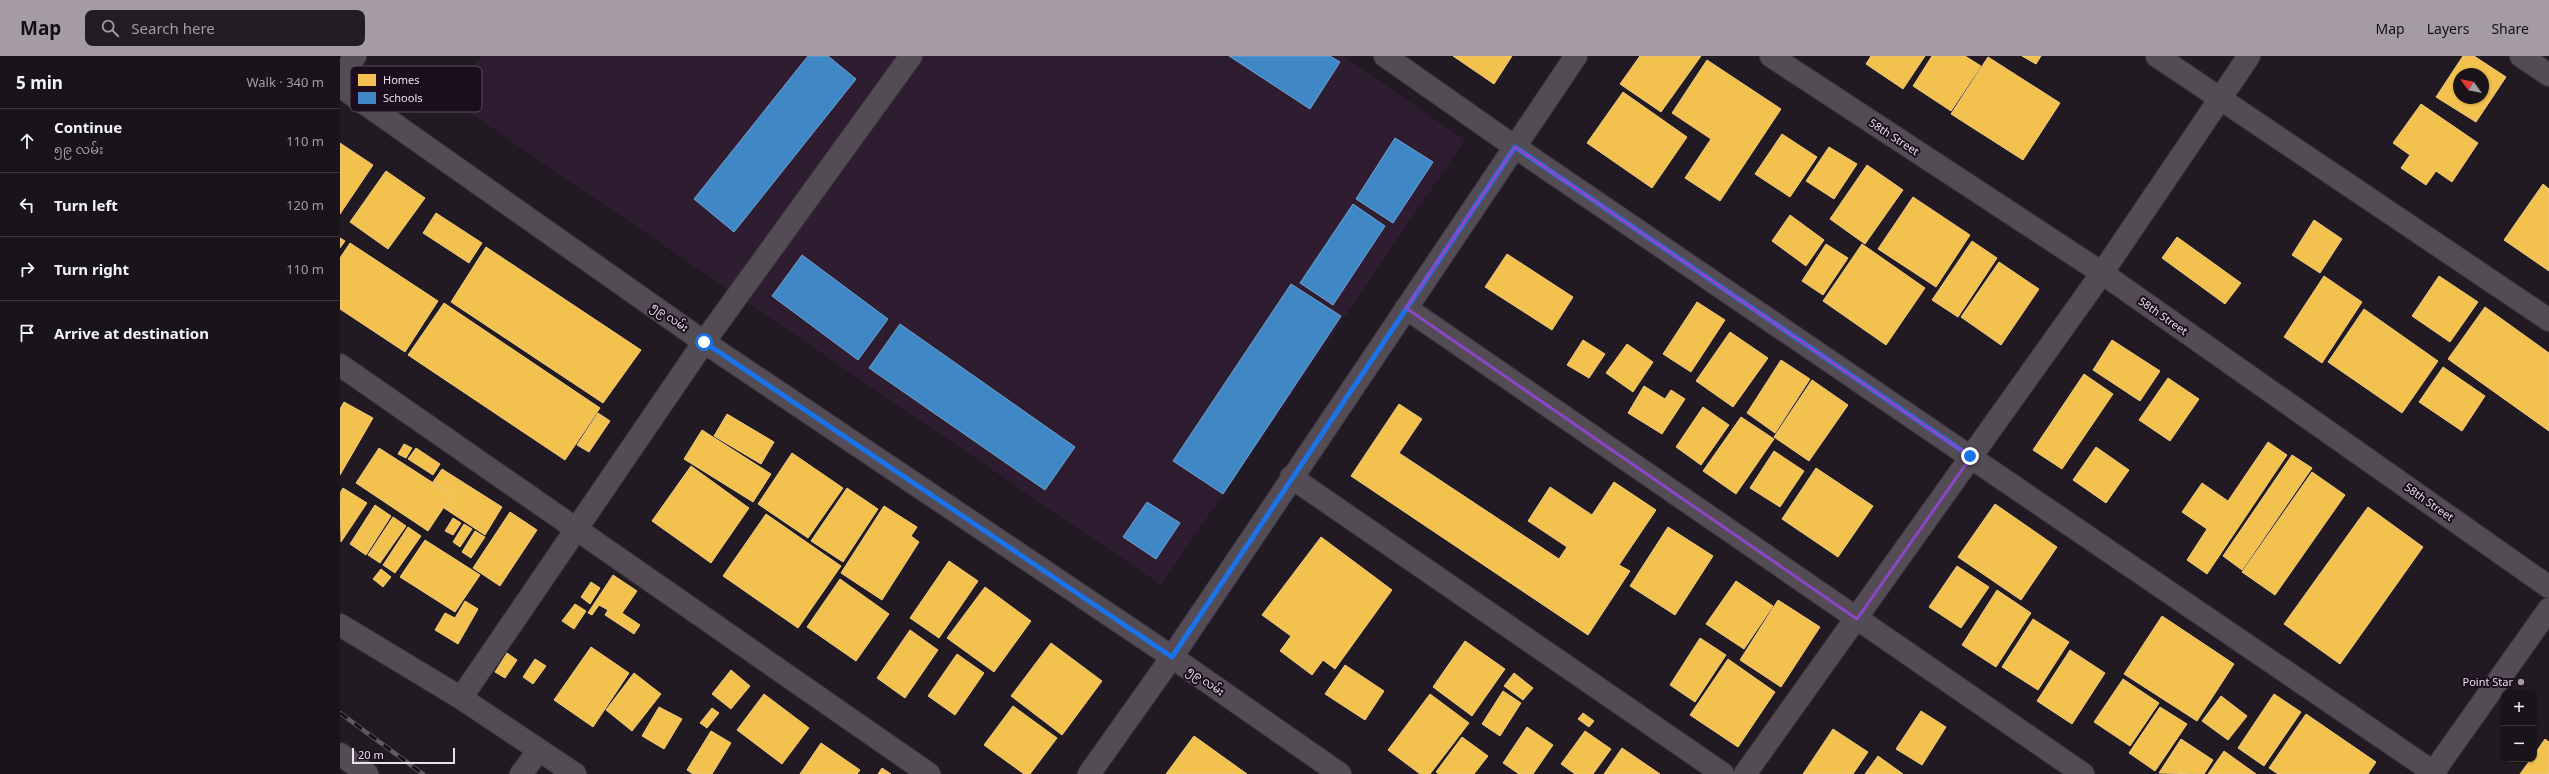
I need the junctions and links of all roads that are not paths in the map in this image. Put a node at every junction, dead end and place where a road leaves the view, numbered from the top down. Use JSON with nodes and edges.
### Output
{"nodes":[{"id":1,"x":355,"y":56,"type":"edge"},
{"id":2,"x":911,"y":56,"type":"edge"},
{"id":3,"x":1385,"y":56,"type":"edge"},
{"id":4,"x":1576,"y":56,"type":"edge"},
{"id":5,"x":1771,"y":56,"type":"edge"},
{"id":6,"x":2157,"y":56,"type":"edge"},
{"id":7,"x":2249,"y":56,"type":"edge"},
{"id":8,"x":2521,"y":56,"type":"edge"},
{"id":9,"x":2549,"y":75,"type":"edge"},
{"id":10,"x":340,"y":79,"type":"edge"},
{"id":11,"x":340,"y":86,"type":"edge"},
{"id":12,"x":350,"y":93,"type":"edge"},
{"id":13,"x":2220,"y":99,"type":"junction"},
{"id":14,"x":377,"y":112,"type":"edge"},
{"id":15,"x":1515,"y":147,"type":"junction"},
{"id":16,"x":2102,"y":273,"type":"junction"},
{"id":17,"x":1406,"y":308,"type":"junction"},
{"id":18,"x":2549,"y":320,"type":"edge"},
{"id":19,"x":704,"y":342,"type":"junction"},
{"id":20,"x":340,"y":365,"type":"edge"},
{"id":21,"x":1970,"y":456,"type":"junction"},
{"id":22,"x":1291,"y":478,"type":"junction"},
{"id":23,"x":575,"y":529,"type":"junction"},
{"id":24,"x":2549,"y":587,"type":"edge"},
{"id":25,"x":2549,"y":609,"type":"edge"},
{"id":26,"x":1857,"y":619,"type":"junction"},
{"id":27,"x":340,"y":625,"type":"edge"},
{"id":28,"x":1172,"y":657,"type":"junction"},
{"id":29,"x":461,"y":698,"type":"junction"},
{"id":30,"x":539,"y":750,"type":"junction"},
{"id":31,"x":340,"y":754,"type":"edge"},
{"id":32,"x":2434,"y":773,"type":"edge"},
{"id":33,"x":367,"y":774,"type":"edge"},
{"id":34,"x":521,"y":774,"type":"edge"},
{"id":35,"x":575,"y":774,"type":"edge"},
{"id":36,"x":929,"y":774,"type":"edge"},
{"id":37,"x":1089,"y":774,"type":"edge"},
{"id":38,"x":1340,"y":774,"type":"edge"},
{"id":39,"x":1723,"y":774,"type":"edge"},
{"id":40,"x":1746,"y":774,"type":"edge"},
{"id":41,"x":2083,"y":774,"type":"edge"}],
"edges":[{"from":1,"to":10,"type":"street"},
{"from":2,"to":19,"type":"street"},
{"from":3,"to":15,"type":"street"},
{"from":4,"to":15,"type":"street"},
{"from":5,"to":16,"type":"street","name":"58th Street"},
{"from":6,"to":13,"type":"street"},
{"from":7,"to":13,"type":"street"},
{"from":8,"to":9,"type":"street"},
{"from":11,"to":12,"type":"street","name":"၅၉ လမ်း"},
{"from":13,"to":16,"type":"street"},
{"from":13,"to":18,"type":"street"},
{"from":14,"to":19,"type":"street","name":"၅၉ လမ်း"},
{"from":15,"to":17,"type":"street"},
{"from":15,"to":21,"type":"street"},
{"from":16,"to":21,"type":"street"},
{"from":16,"to":24,"type":"street","name":"58th Street"},
{"from":17,"to":22,"type":"street"},
{"from":17,"to":26,"type":"street"},
{"from":19,"to":23,"type":"street"},
{"from":19,"to":28,"type":"street","name":"၅၉ လမ်း"},
{"from":20,"to":23,"type":"street"},
{"from":21,"to":26,"type":"street"},
{"from":21,"to":32,"type":"street"},
{"from":22,"to":28,"type":"street"},
{"from":22,"to":39,"type":"street"},
{"from":23,"to":29,"type":"street"},
{"from":23,"to":36,"type":"street"},
{"from":25,"to":32,"type":"street"},
{"from":26,"to":40,"type":"street"},
{"from":26,"to":41,"type":"street"},
{"from":27,"to":29,"type":"street"},
{"from":28,"to":37,"type":"street"},
{"from":28,"to":38,"type":"street","name":"၅၉ လမ်း"},
{"from":29,"to":30,"type":"street"},
{"from":30,"to":34,"type":"street"},
{"from":30,"to":35,"type":"street"},
{"from":31,"to":33,"type":"street"}]}
